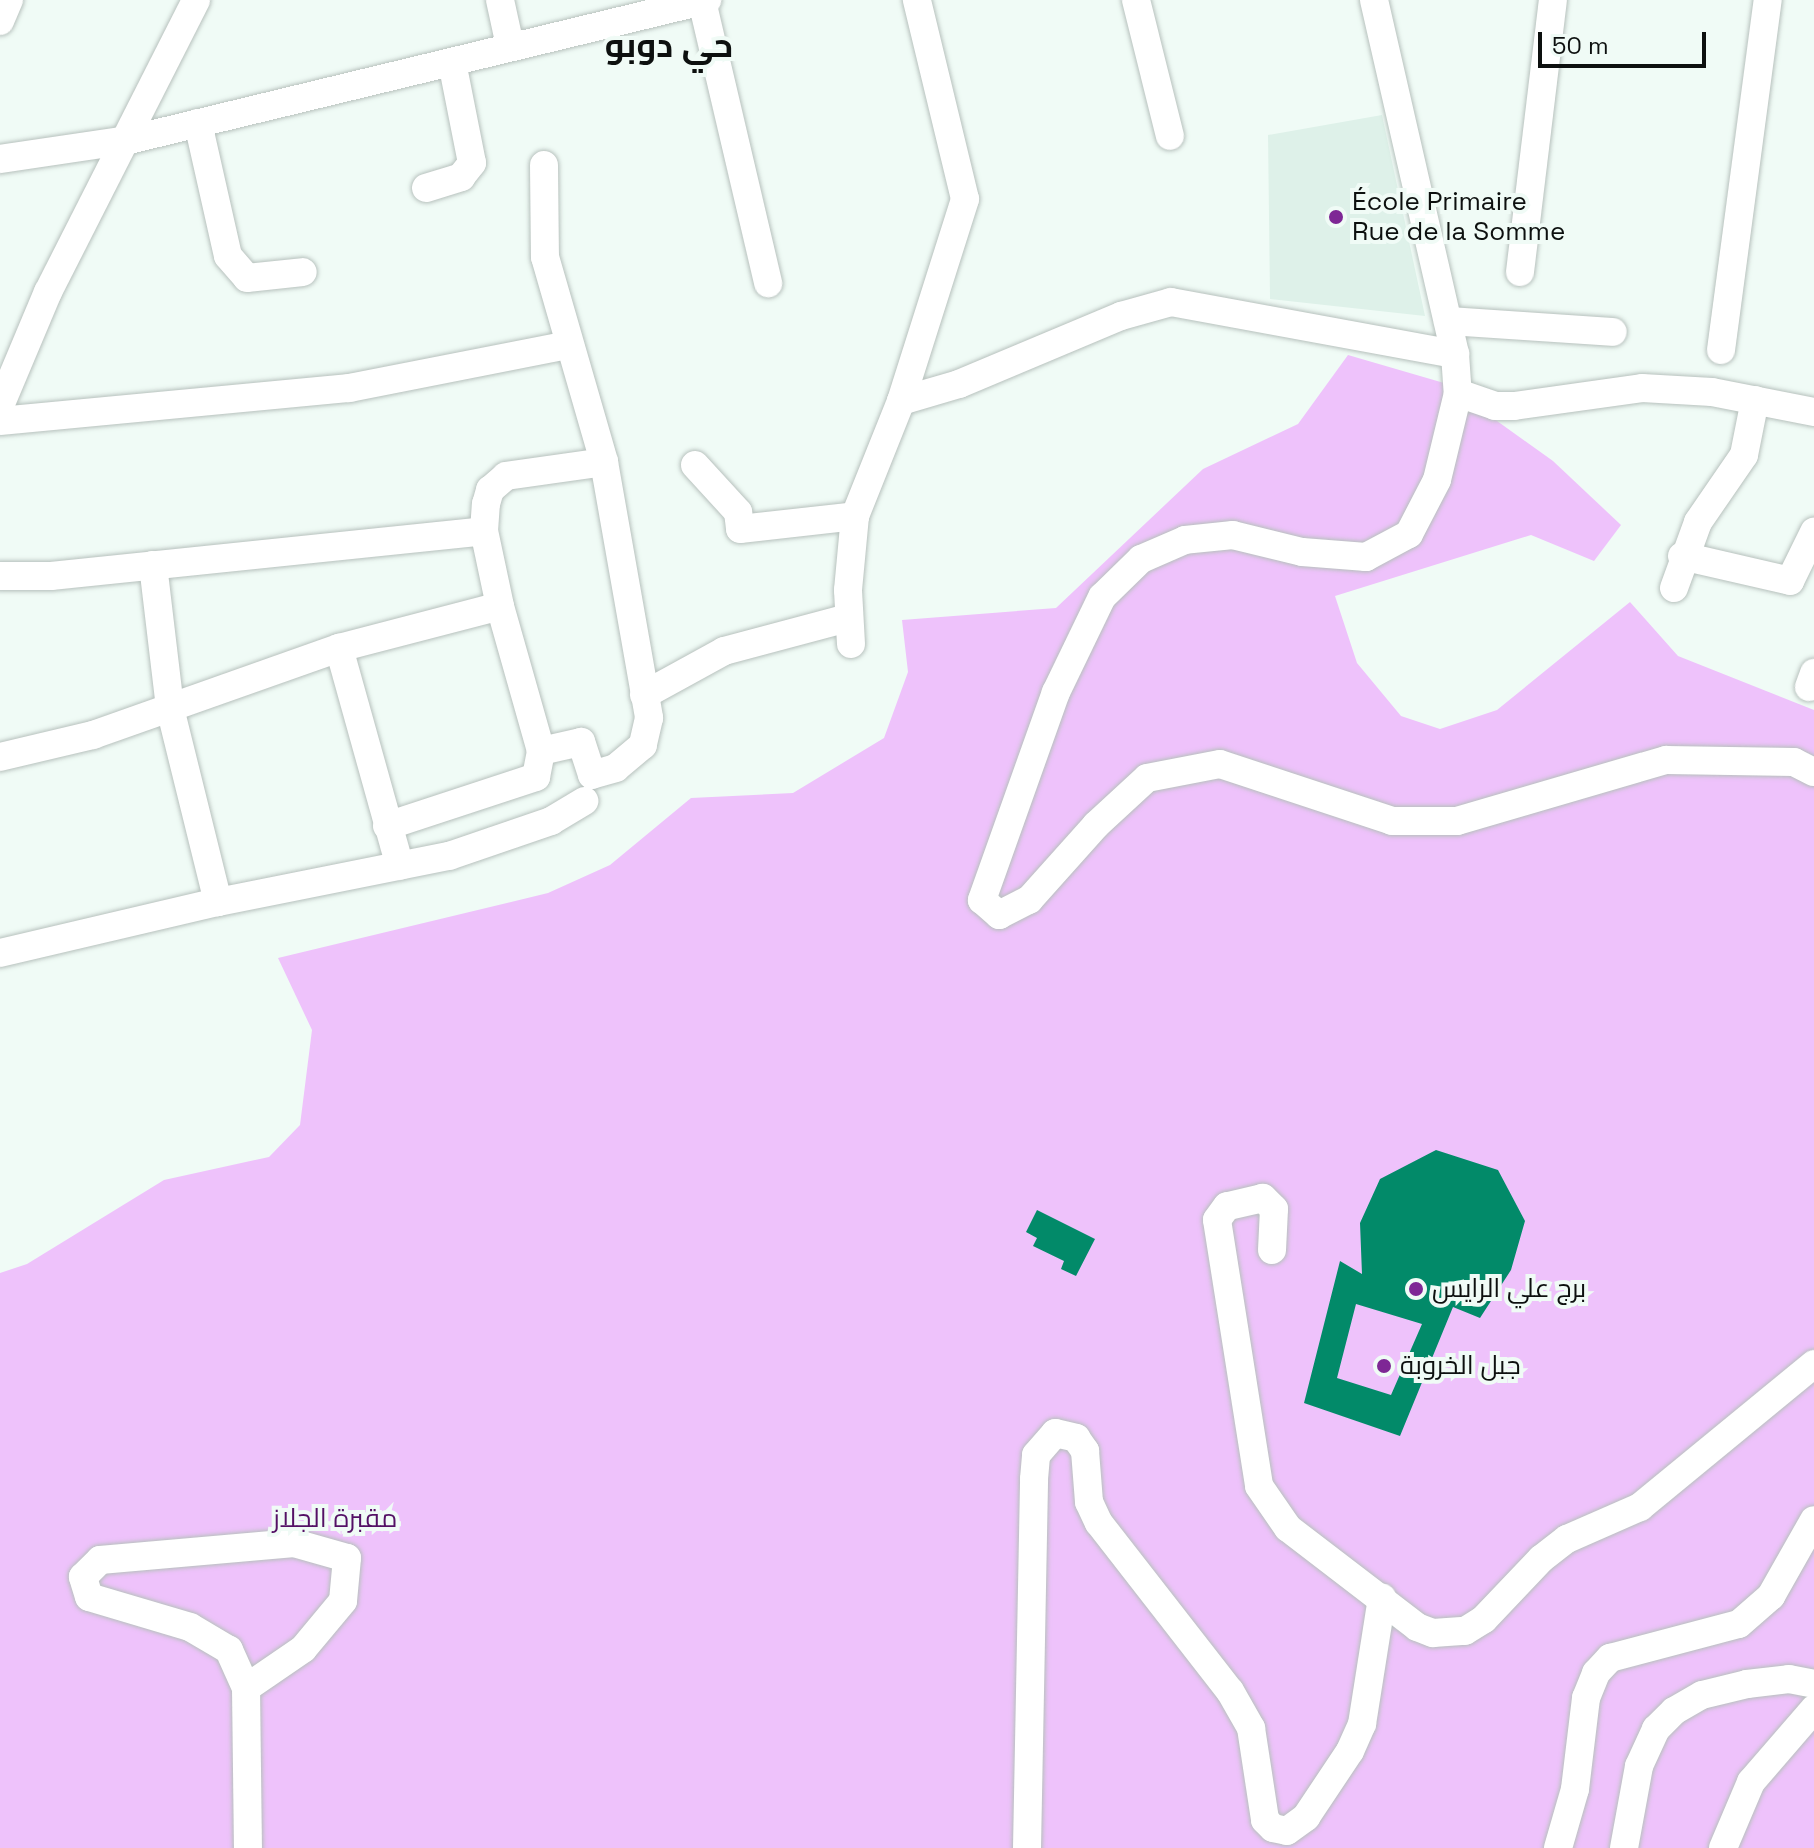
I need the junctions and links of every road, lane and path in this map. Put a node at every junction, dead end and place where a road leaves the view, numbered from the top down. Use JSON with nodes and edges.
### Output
{"nodes":[{"id":1,"x":9,"y":0,"type":"edge"},
{"id":2,"x":196,"y":0,"type":"edge"},
{"id":3,"x":500,"y":0,"type":"edge"},
{"id":4,"x":705,"y":0,"type":"edge"},
{"id":5,"x":917,"y":0,"type":"edge"},
{"id":6,"x":1136,"y":0,"type":"edge"},
{"id":7,"x":1374,"y":0,"type":"edge"},
{"id":8,"x":1553,"y":0,"type":"edge"},
{"id":9,"x":1768,"y":0,"type":"edge"},
{"id":10,"x":0,"y":21,"type":"edge"},
{"id":11,"x":510,"y":46,"type":"junction"},
{"id":12,"x":452,"y":62,"type":"junction"},
{"id":13,"x":198,"y":123,"type":"junction"},
{"id":14,"x":1170,"y":136,"type":"dead end"},
{"id":15,"x":129,"y":140,"type":"junction"},
{"id":16,"x":0,"y":159,"type":"edge"},
{"id":17,"x":544,"y":165,"type":"dead end"},
{"id":18,"x":426,"y":188,"type":"dead end"},
{"id":19,"x":303,"y":272,"type":"dead end"},
{"id":20,"x":1520,"y":272,"type":"dead end"},
{"id":21,"x":768,"y":283,"type":"dead end"},
{"id":22,"x":1448,"y":321,"type":"junction"},
{"id":23,"x":1613,"y":332,"type":"dead end"},
{"id":24,"x":568,"y":345,"type":"junction"},
{"id":25,"x":1721,"y":350,"type":"dead end"},
{"id":26,"x":1455,"y":354,"type":"junction"},
{"id":27,"x":1458,"y":393,"type":"junction"},
{"id":28,"x":1755,"y":400,"type":"junction"},
{"id":29,"x":901,"y":401,"type":"junction"},
{"id":30,"x":0,"y":406,"type":"edge"},
{"id":31,"x":1814,"y":412,"type":"edge"},
{"id":32,"x":0,"y":421,"type":"edge"},
{"id":33,"x":604,"y":462,"type":"junction"},
{"id":34,"x":695,"y":465,"type":"dead end"},
{"id":35,"x":855,"y":516,"type":"junction"},
{"id":36,"x":484,"y":531,"type":"junction"},
{"id":37,"x":1814,"y":532,"type":"edge"},
{"id":38,"x":1682,"y":556,"type":"junction"},
{"id":39,"x":153,"y":565,"type":"junction"},
{"id":40,"x":0,"y":576,"type":"edge"},
{"id":41,"x":1674,"y":588,"type":"dead end"},
{"id":42,"x":500,"y":606,"type":"junction"},
{"id":43,"x":339,"y":648,"type":"junction"},
{"id":44,"x":644,"y":695,"type":"junction"},
{"id":45,"x":170,"y":708,"type":"junction"},
{"id":46,"x":541,"y":751,"type":"junction"},
{"id":47,"x":0,"y":757,"type":"edge"},
{"id":48,"x":1814,"y":772,"type":"edge"},
{"id":49,"x":584,"y":801,"type":"dead end"},
{"id":50,"x":387,"y":826,"type":"junction"},
{"id":51,"x":400,"y":866,"type":"junction"},
{"id":52,"x":218,"y":902,"type":"junction"},
{"id":53,"x":0,"y":953,"type":"edge"},
{"id":54,"x":1272,"y":1250,"type":"dead end"},
{"id":55,"x":1814,"y":1364,"type":"edge"},
{"id":56,"x":1814,"y":1520,"type":"edge"},
{"id":57,"x":1382,"y":1598,"type":"junction"},
{"id":58,"x":1814,"y":1684,"type":"edge"},
{"id":59,"x":246,"y":1688,"type":"junction"},
{"id":60,"x":1814,"y":1709,"type":"edge"},
{"id":61,"x":248,"y":1848,"type":"edge"},
{"id":62,"x":1027,"y":1848,"type":"edge"},
{"id":63,"x":1558,"y":1848,"type":"edge"},
{"id":64,"x":1624,"y":1848,"type":"edge"},
{"id":65,"x":1723,"y":1848,"type":"edge"}],
"edges":[{"from":1,"to":10,"type":"street"},
{"from":2,"to":15,"type":"street"},
{"from":3,"to":11,"type":"street"},
{"from":4,"to":11,"type":"street"},
{"from":4,"to":21,"type":"street"},
{"from":5,"to":29,"type":"street"},
{"from":6,"to":14,"type":"street"},
{"from":7,"to":22,"type":"street"},
{"from":8,"to":20,"type":"street"},
{"from":9,"to":25,"type":"street"},
{"from":11,"to":12,"type":"street"},
{"from":12,"to":13,"type":"street"},
{"from":12,"to":18,"type":"street"},
{"from":13,"to":15,"type":"street"},
{"from":13,"to":19,"type":"street"},
{"from":15,"to":16,"type":"street"},
{"from":15,"to":30,"type":"street"},
{"from":17,"to":24,"type":"street"},
{"from":22,"to":23,"type":"street"},
{"from":22,"to":26,"type":"street"},
{"from":24,"to":32,"type":"street"},
{"from":24,"to":33,"type":"street"},
{"from":26,"to":27,"type":"street"},
{"from":26,"to":29,"type":"street"},
{"from":27,"to":28,"type":"street"},
{"from":27,"to":48,"type":"street"},
{"from":28,"to":31,"type":"street"},
{"from":28,"to":38,"type":"street"},
{"from":29,"to":35,"type":"street"},
{"from":33,"to":36,"type":"street"},
{"from":33,"to":44,"type":"street"},
{"from":34,"to":35,"type":"street"},
{"from":35,"to":44,"type":"street"},
{"from":36,"to":39,"type":"street"},
{"from":36,"to":42,"type":"street"},
{"from":37,"to":38,"type":"street"},
{"from":38,"to":41,"type":"street"},
{"from":39,"to":40,"type":"street"},
{"from":39,"to":45,"type":"street"},
{"from":42,"to":43,"type":"street"},
{"from":42,"to":46,"type":"street"},
{"from":43,"to":45,"type":"street"},
{"from":43,"to":50,"type":"street"},
{"from":44,"to":46,"type":"street"},
{"from":45,"to":47,"type":"street"},
{"from":45,"to":52,"type":"street"},
{"from":46,"to":50,"type":"street"},
{"from":49,"to":51,"type":"street"},
{"from":50,"to":51,"type":"street"},
{"from":51,"to":52,"type":"street"},
{"from":52,"to":53,"type":"street"},
{"from":54,"to":57,"type":"street"},
{"from":55,"to":57,"type":"street"},
{"from":56,"to":63,"type":"street"},
{"from":57,"to":62,"type":"street"},
{"from":58,"to":64,"type":"street"},
{"from":59,"to":59,"type":"street"},
{"from":59,"to":61,"type":"street"},
{"from":60,"to":65,"type":"street"}]}
